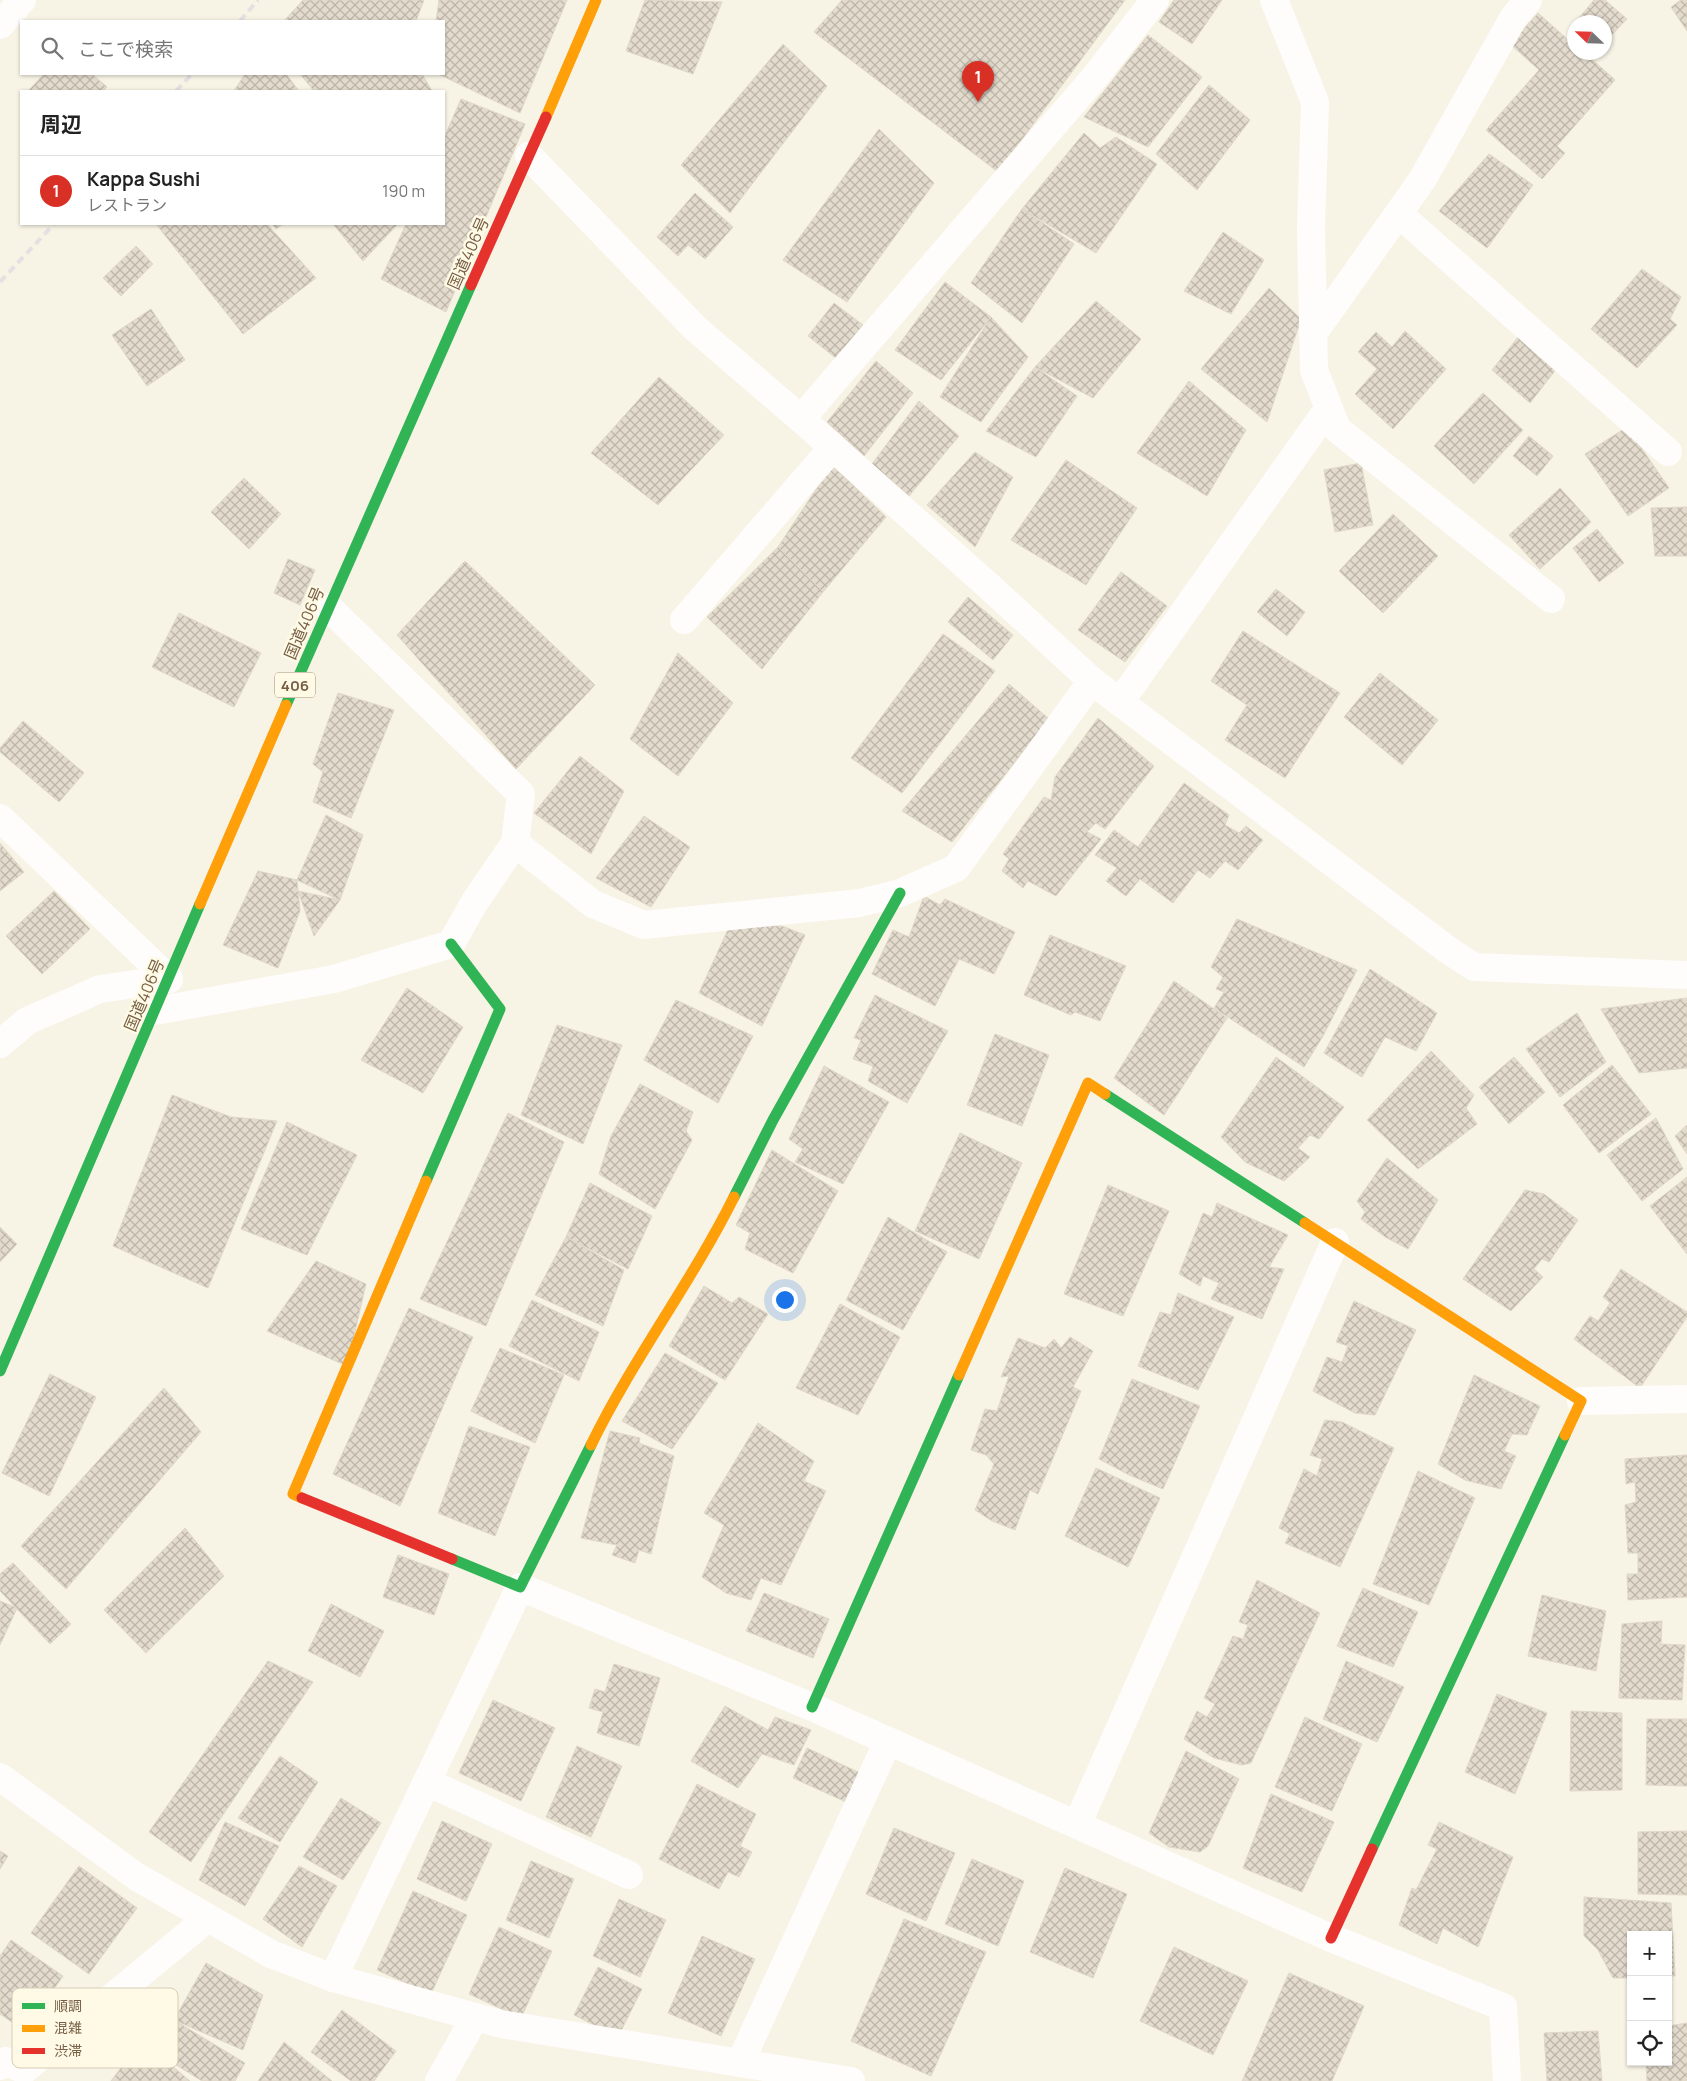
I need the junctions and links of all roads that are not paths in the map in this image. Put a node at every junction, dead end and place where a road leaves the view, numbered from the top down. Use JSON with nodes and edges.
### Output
{"nodes":[{"id":1,"x":22,"y":0,"type":"edge"},
{"id":2,"x":596,"y":0,"type":"edge"},
{"id":3,"x":1155,"y":0,"type":"edge"},
{"id":4,"x":1274,"y":0,"type":"edge"},
{"id":5,"x":1528,"y":0,"type":"edge"},
{"id":6,"x":0,"y":25,"type":"edge"},
{"id":7,"x":529,"y":156,"type":"junction"},
{"id":8,"x":1398,"y":214,"type":"junction"},
{"id":9,"x":1313,"y":334,"type":"junction"},
{"id":10,"x":1328,"y":408,"type":"junction"},
{"id":11,"x":801,"y":419,"type":"junction"},
{"id":12,"x":833,"y":447,"type":"junction"},
{"id":13,"x":1668,"y":452,"type":"dead end"},
{"id":14,"x":1552,"y":599,"type":"dead end"},
{"id":15,"x":328,"y":607,"type":"junction"},
{"id":16,"x":684,"y":620,"type":"dead end"},
{"id":17,"x":1092,"y":681,"type":"junction"},
{"id":18,"x":1120,"y":702,"type":"junction"},
{"id":19,"x":0,"y":818,"type":"edge"},
{"id":20,"x":515,"y":843,"type":"junction"},
{"id":21,"x":900,"y":892,"type":"junction"},
{"id":22,"x":451,"y":944,"type":"junction"},
{"id":23,"x":1687,"y":975,"type":"edge"},
{"id":24,"x":169,"y":979,"type":"junction"},
{"id":25,"x":155,"y":1011,"type":"junction"},
{"id":26,"x":0,"y":1044,"type":"edge"},
{"id":27,"x":1335,"y":1242,"type":"junction"},
{"id":28,"x":0,"y":1372,"type":"edge"},
{"id":29,"x":1687,"y":1399,"type":"edge"},
{"id":30,"x":1581,"y":1401,"type":"junction"},
{"id":31,"x":520,"y":1587,"type":"junction"},
{"id":32,"x":812,"y":1707,"type":"junction"},
{"id":33,"x":888,"y":1741,"type":"junction"},
{"id":34,"x":0,"y":1777,"type":"edge"},
{"id":35,"x":427,"y":1782,"type":"junction"},
{"id":36,"x":1077,"y":1825,"type":"junction"},
{"id":37,"x":629,"y":1874,"type":"dead end"},
{"id":38,"x":208,"y":1918,"type":"junction"},
{"id":39,"x":1331,"y":1938,"type":"junction"},
{"id":40,"x":333,"y":1978,"type":"junction"},
{"id":41,"x":123,"y":1988,"type":"edge"},
{"id":42,"x":475,"y":2017,"type":"junction"},
{"id":43,"x":740,"y":2063,"type":"junction"},
{"id":44,"x":12,"y":2064,"type":"edge"},
{"id":45,"x":0,"y":2066,"type":"edge"},
{"id":46,"x":439,"y":2081,"type":"edge"},
{"id":47,"x":851,"y":2081,"type":"edge"},
{"id":48,"x":1507,"y":2081,"type":"edge"}],
"edges":[{"from":1,"to":6,"type":"street"},
{"from":2,"to":7,"type":"main road","name":"国道406号","number":"406"},
{"from":3,"to":11,"type":"street"},
{"from":4,"to":9,"type":"street"},
{"from":5,"to":8,"type":"street"},
{"from":7,"to":11,"type":"street"},
{"from":7,"to":15,"type":"main road","name":"国道406号","number":"406"},
{"from":8,"to":9,"type":"street"},
{"from":8,"to":13,"type":"street"},
{"from":9,"to":10,"type":"street"},
{"from":10,"to":14,"type":"street"},
{"from":10,"to":18,"type":"street"},
{"from":11,"to":12,"type":"street"},
{"from":12,"to":16,"type":"street"},
{"from":12,"to":17,"type":"street"},
{"from":15,"to":20,"type":"street"},
{"from":15,"to":24,"type":"main road","name":"国道406号","number":"406"},
{"from":17,"to":18,"type":"street"},
{"from":17,"to":21,"type":"street"},
{"from":18,"to":23,"type":"street"},
{"from":19,"to":24,"type":"street"},
{"from":20,"to":21,"type":"street"},
{"from":20,"to":22,"type":"street"},
{"from":21,"to":31,"type":"main road"},
{"from":22,"to":25,"type":"street"},
{"from":22,"to":31,"type":"main road"},
{"from":24,"to":25,"type":"main road","name":"国道406号","number":"406"},
{"from":24,"to":26,"type":"street"},
{"from":25,"to":28,"type":"main road","name":"国道406号","number":"406"},
{"from":27,"to":30,"type":"main road"},
{"from":27,"to":32,"type":"main road"},
{"from":27,"to":36,"type":"street"},
{"from":29,"to":30,"type":"street"},
{"from":30,"to":39,"type":"main road"},
{"from":31,"to":32,"type":"street"},
{"from":31,"to":35,"type":"street"},
{"from":32,"to":33,"type":"street"},
{"from":33,"to":36,"type":"street"},
{"from":33,"to":43,"type":"street"},
{"from":34,"to":38,"type":"street"},
{"from":35,"to":37,"type":"street"},
{"from":35,"to":40,"type":"street"},
{"from":36,"to":39,"type":"street"},
{"from":38,"to":40,"type":"street"},
{"from":38,"to":41,"type":"street"},
{"from":39,"to":48,"type":"street"},
{"from":40,"to":42,"type":"street"},
{"from":42,"to":43,"type":"street"},
{"from":42,"to":46,"type":"street"},
{"from":43,"to":47,"type":"street"},
{"from":44,"to":45,"type":"street"}]}
